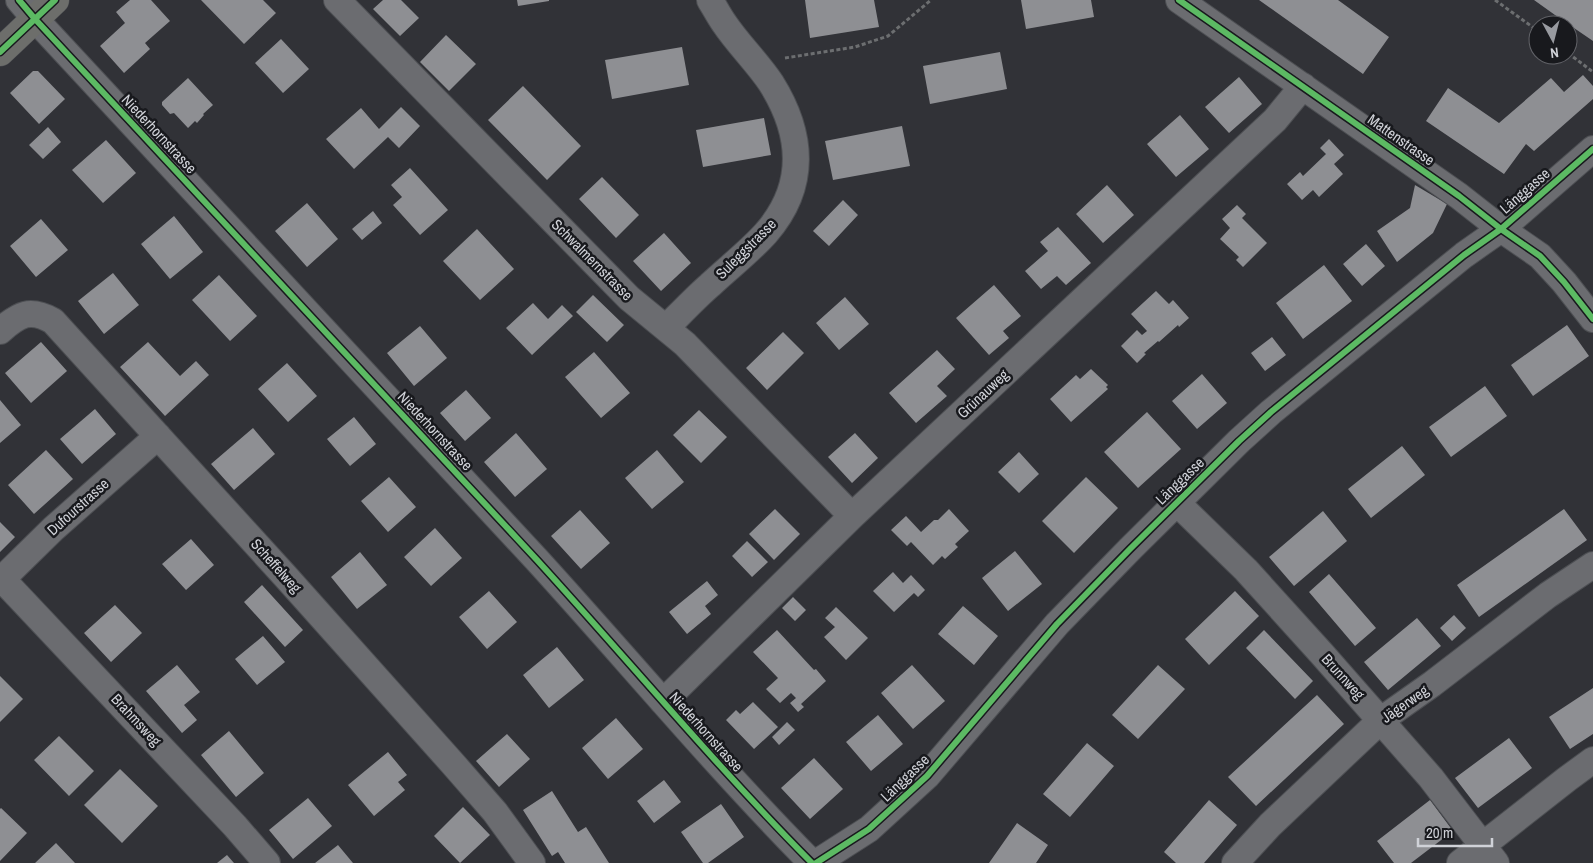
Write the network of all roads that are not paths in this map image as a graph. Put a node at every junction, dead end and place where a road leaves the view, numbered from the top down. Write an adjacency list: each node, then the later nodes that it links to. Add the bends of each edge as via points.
1 (55, 0): 5 (main road)
2 (337, 0): 11 (street, Schwalmernstrasse, via 629,298)
3 (710, 0): 11 (street, Suleggstrasse, via 723,23 770,82 787,112 795,142 797,172 790,193 766,234)
4 (1178, 0): 7 (street, Mattenstrasse)
5 (27, 10): 6 (main road); 18 (street, Niederhornstrasse, via 441,455)
6 (0, 52)
7 (1303, 86): 9 (street, Mattenstrasse); 15 (street, Grünauweg, via 1275,120)
8 (1593, 150): 9 (street, Länggasse)
9 (1501, 228): 10 (street, Mattenstrasse, via 1540,256); 14 (street, Länggasse, via 1271,412)
10 (1593, 319)
11 (666, 328): 15 (street, Schwalmernstrasse)
12 (0, 331): 13 (street, Scheffelweg, via 27,314 40,314 53,321)
13 (158, 436): 17 (street, Dufourstrasse); 23 (street, Scheffelweg, via 454,765 495,812)
14 (1176, 502): 19 (street, Brunnweg, via 1246,570); 25 (street, Länggasse, via 1057,624 927,776 869,829)
15 (852, 516): 18 (street, Grünauweg)
16 (1593, 565): 19 (street, Jägerweg)
17 (1, 580): 22 (street, Brahmsweg)
18 (663, 702): 24 (street, Niederhornstrasse)
19 (1381, 720): 21 (street, Brunnweg); 26 (street, Jägerweg)
20 (1593, 760): 21 (street, via 1567,779)
21 (1489, 854): 27 (street)
22 (267, 863)
23 (532, 863)
24 (812, 863)
25 (816, 863)
26 (1235, 863)
27 (1460, 863)

